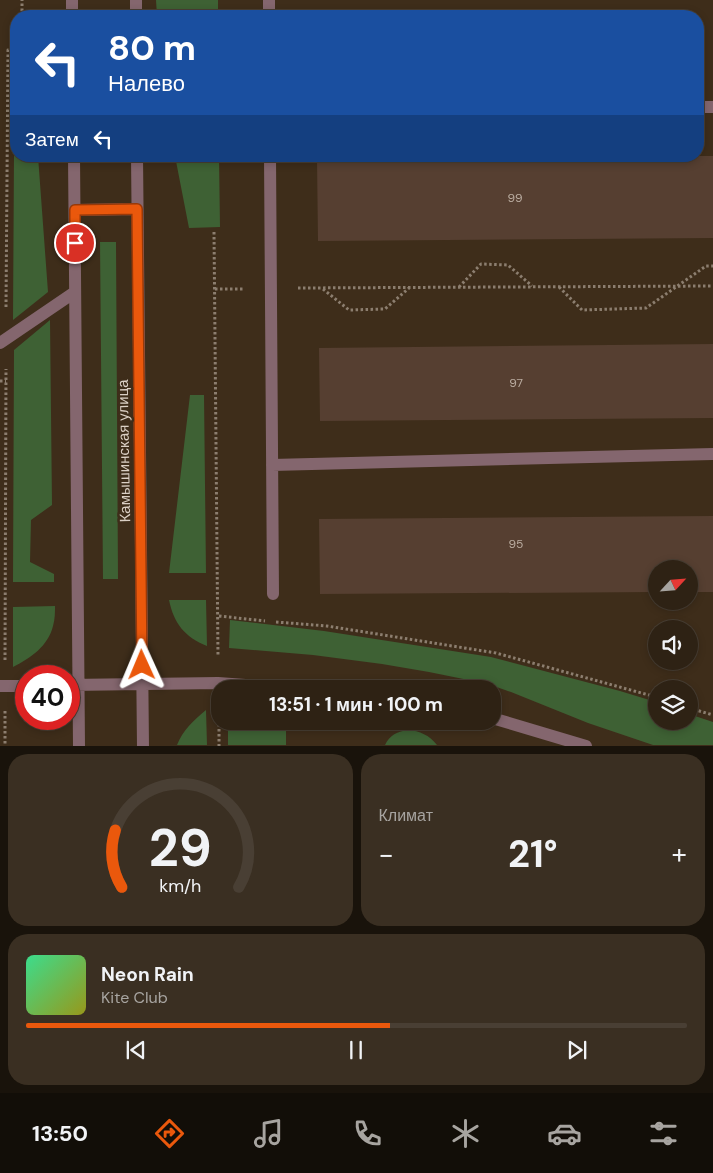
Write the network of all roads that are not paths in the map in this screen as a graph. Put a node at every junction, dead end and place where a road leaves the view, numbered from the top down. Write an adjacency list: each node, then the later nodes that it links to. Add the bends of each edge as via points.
1 (74, 162): 5 (street)
2 (137, 162): 4 (street, Камышинская улица)
3 (270, 162): 9 (street)
4 (137, 209): 5 (street); 13 (street, Камышинская улица)
5 (75, 210): 6 (street)
6 (75, 292): 7 (street); 11 (street)
7 (0, 344)
8 (713, 454): 9 (street)
9 (272, 465): 10 (street)
10 (274, 594)
11 (73, 665)
12 (211, 683): 13 (street)
13 (143, 684): 14 (street); 20 (street, Камышинская улица)
14 (80, 685)
15 (0, 686): 16 (street)
16 (15, 686)
17 (501, 721): 21 (street)
18 (77, 730): 19 (street)
19 (79, 746)
20 (144, 746)
21 (586, 746)

